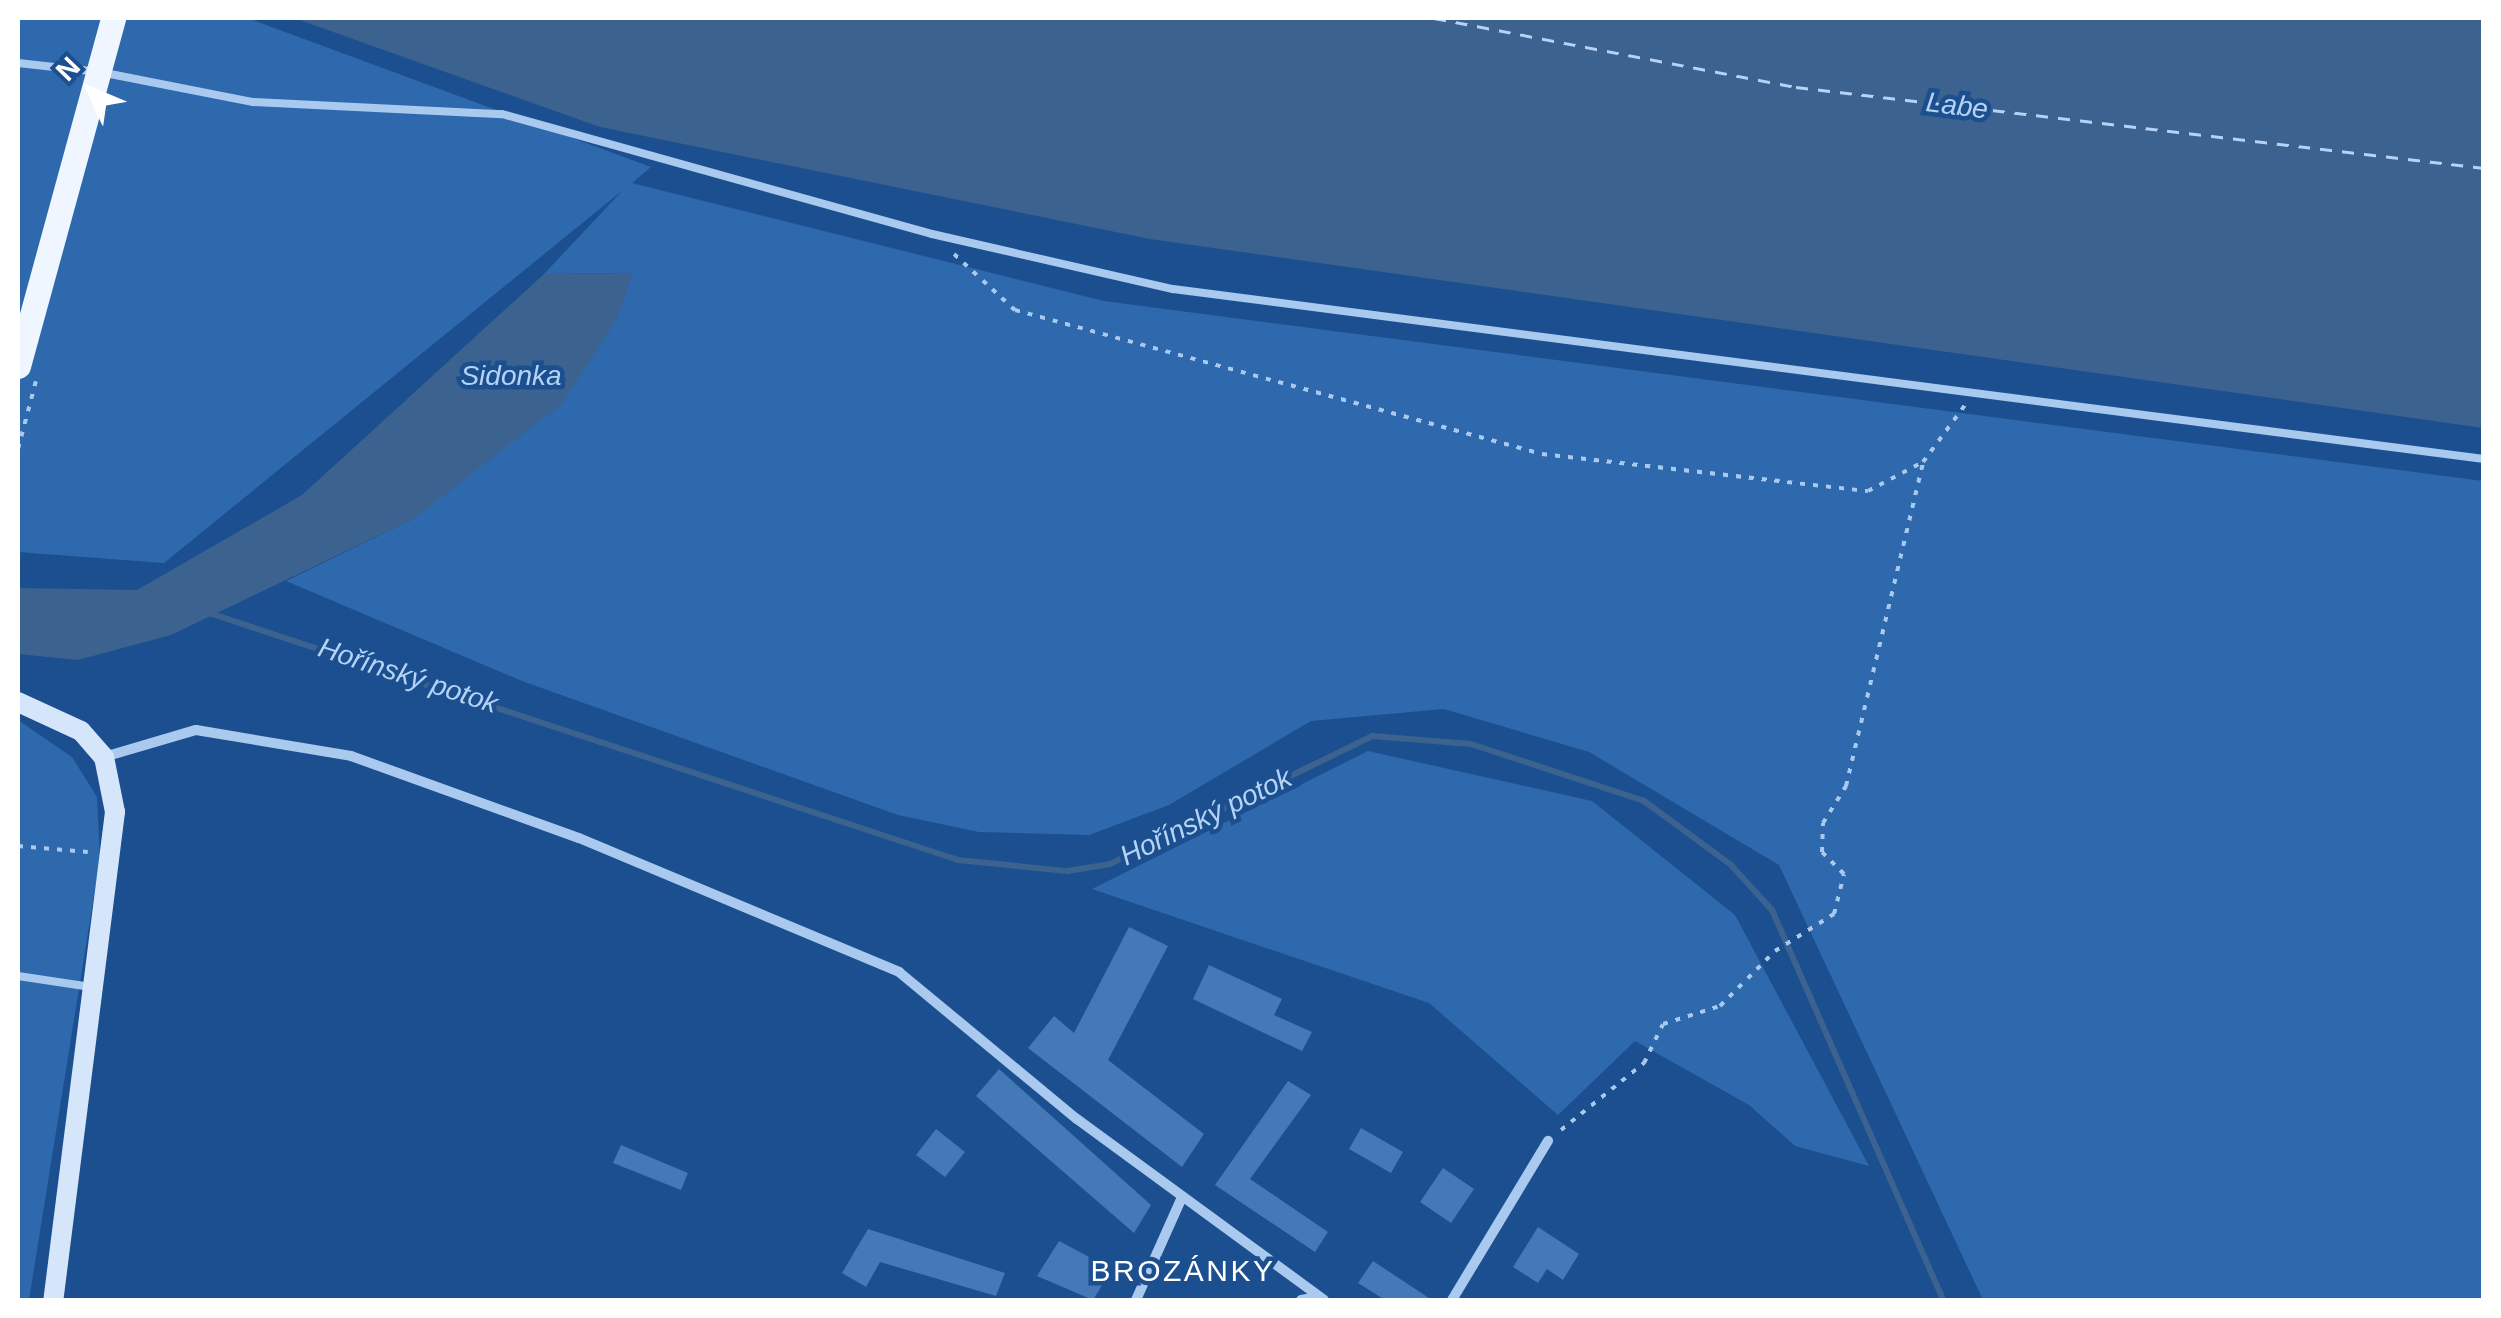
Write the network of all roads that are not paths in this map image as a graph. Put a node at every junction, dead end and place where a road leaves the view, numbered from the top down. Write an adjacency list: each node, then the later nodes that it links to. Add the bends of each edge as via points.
1 (114, 18): 3 (main road)
2 (18, 63): 4 (lane, via 253,102 502,114 932,234 1173,289)
3 (18, 366)
4 (2484, 459)
5 (18, 702): 6 (street, via 81,731)
6 (104, 758): 8 (street, via 112,854); 10 (street, via 196,730 351,756 578,838 900,972)
7 (18, 976): 8 (lane)
8 (95, 987): 12 (street)
9 (1548, 1141): 15 (street)
10 (1182, 1196): 11 (street); 13 (street)
11 (1321, 1299): 14 (street)
12 (53, 1300)
13 (1136, 1300)
14 (1302, 1300)
15 (1452, 1300)

